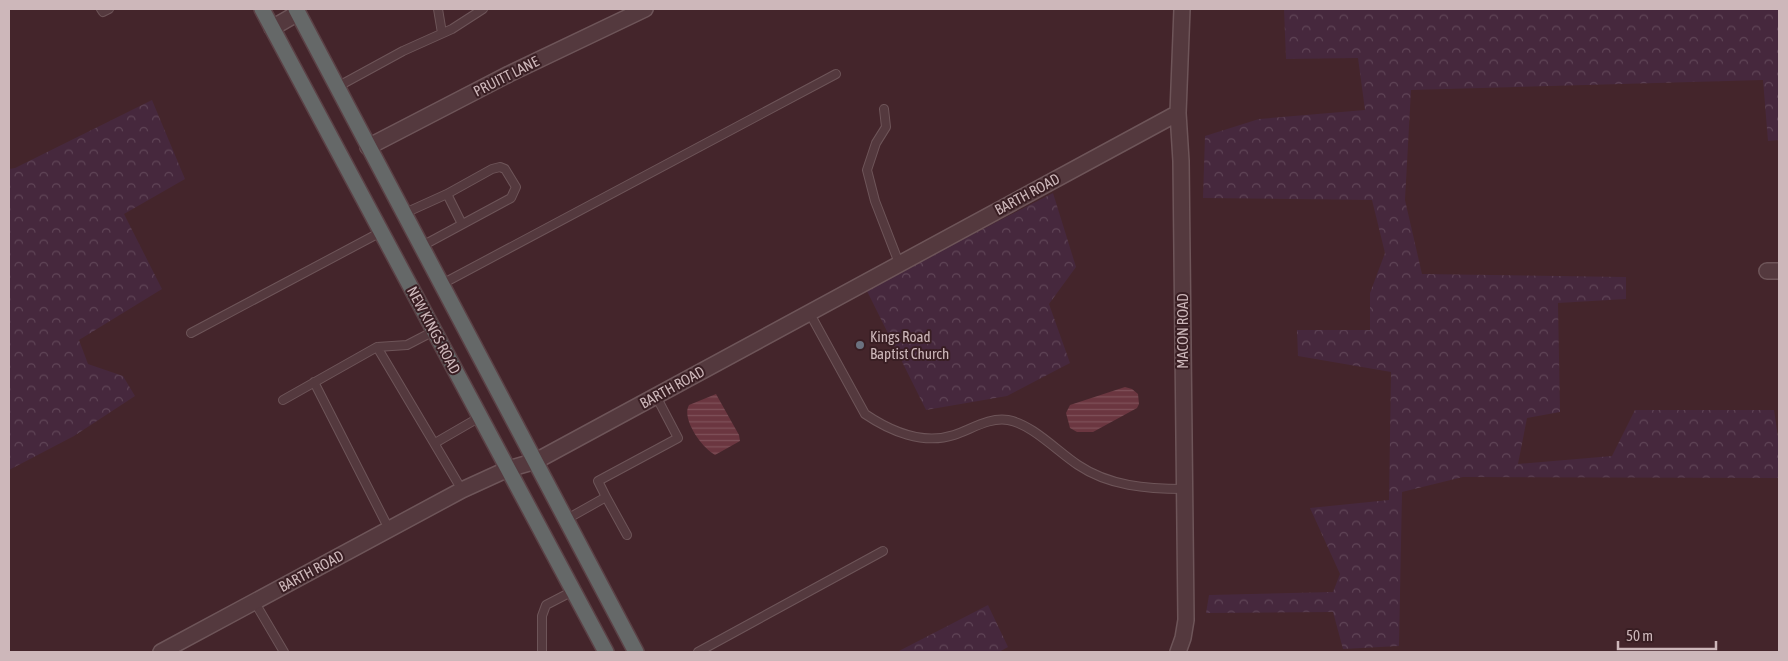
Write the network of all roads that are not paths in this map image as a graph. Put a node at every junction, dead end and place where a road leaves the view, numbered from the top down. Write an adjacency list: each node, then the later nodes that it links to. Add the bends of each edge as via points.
1 (101, 9): 2 (lane, via 103,12)
2 (109, 9)
3 (262, 9): 9 (highway, NEW KINGS ROAD)
4 (438, 9): 10 (lane)
5 (483, 9): 10 (lane)
6 (645, 9): 15 (street, PRUITT LANE, via 508,74)
7 (1182, 9): 14 (street, MACON ROAD)
8 (297, 11): 9 (street); 12 (highway, NEW KINGS ROAD)
9 (272, 28): 19 (highway, NEW KINGS ROAD)
10 (442, 33): 12 (lane)
11 (836, 74): 22 (lane)
12 (337, 87): 15 (highway, NEW KINGS ROAD)
13 (884, 109): 21 (lane, via 886,127 876,143 867,170 875,201)
14 (1178, 113): 21 (street, BARTH ROAD); 34 (street, MACON ROAD)
15 (368, 147): 17 (highway, NEW KINGS ROAD)
16 (447, 194): 17 (lane); 18 (lane); 18 (lane, via 500,167 505,169 516,187 511,198)
17 (405, 213): 20 (highway, NEW KINGS ROAD)
18 (462, 224): 20 (lane)
19 (382, 232): 24 (highway, NEW KINGS ROAD); 25 (lane)
20 (422, 246): 22 (highway, NEW KINGS ROAD)
21 (899, 263): 23 (street, BARTH ROAD)
22 (442, 284): 32 (highway, NEW KINGS ROAD)
23 (809, 312): 28 (street, BARTH ROAD); 34 (lane, via 865,414 902,433 936,438 994,420 1007,420 1020,423 1079,466 1100,476 1150,488)
24 (434, 331): 26 (lane, via 407,345); 30 (highway, NEW KINGS ROAD)
25 (191, 333)
26 (377, 347): 27 (lane); 31 (lane)
27 (314, 382): 29 (lane); 38 (lane)
28 (656, 396): 32 (street, BARTH ROAD); 36 (lane, via 678,438 598,481)
29 (283, 400)
30 (480, 417): 31 (lane); 33 (highway, NEW KINGS ROAD)
31 (434, 443): 35 (lane)
32 (536, 461): 33 (street, BARTH ROAD); 37 (highway, NEW KINGS ROAD)
33 (508, 469): 35 (street, BARTH ROAD); 41 (highway, NEW KINGS ROAD)
34 (1184, 489): 49 (street, MACON ROAD, via 1186,620)
35 (462, 490): 38 (street, BARTH ROAD)
36 (606, 497): 37 (lane); 39 (lane)
37 (567, 519): 47 (highway, NEW KINGS ROAD)
38 (389, 529): 42 (street, BARTH ROAD)
39 (627, 535)
40 (883, 551): 48 (lane)
41 (573, 591): 45 (lane, via 546,605 542,616); 46 (highway, NEW KINGS ROAD)
42 (254, 601): 43 (street, BARTH ROAD); 44 (lane)
43 (161, 652)
44 (284, 652)
45 (542, 652)
46 (606, 652)
47 (636, 652)
48 (698, 652)
49 (1178, 652)

